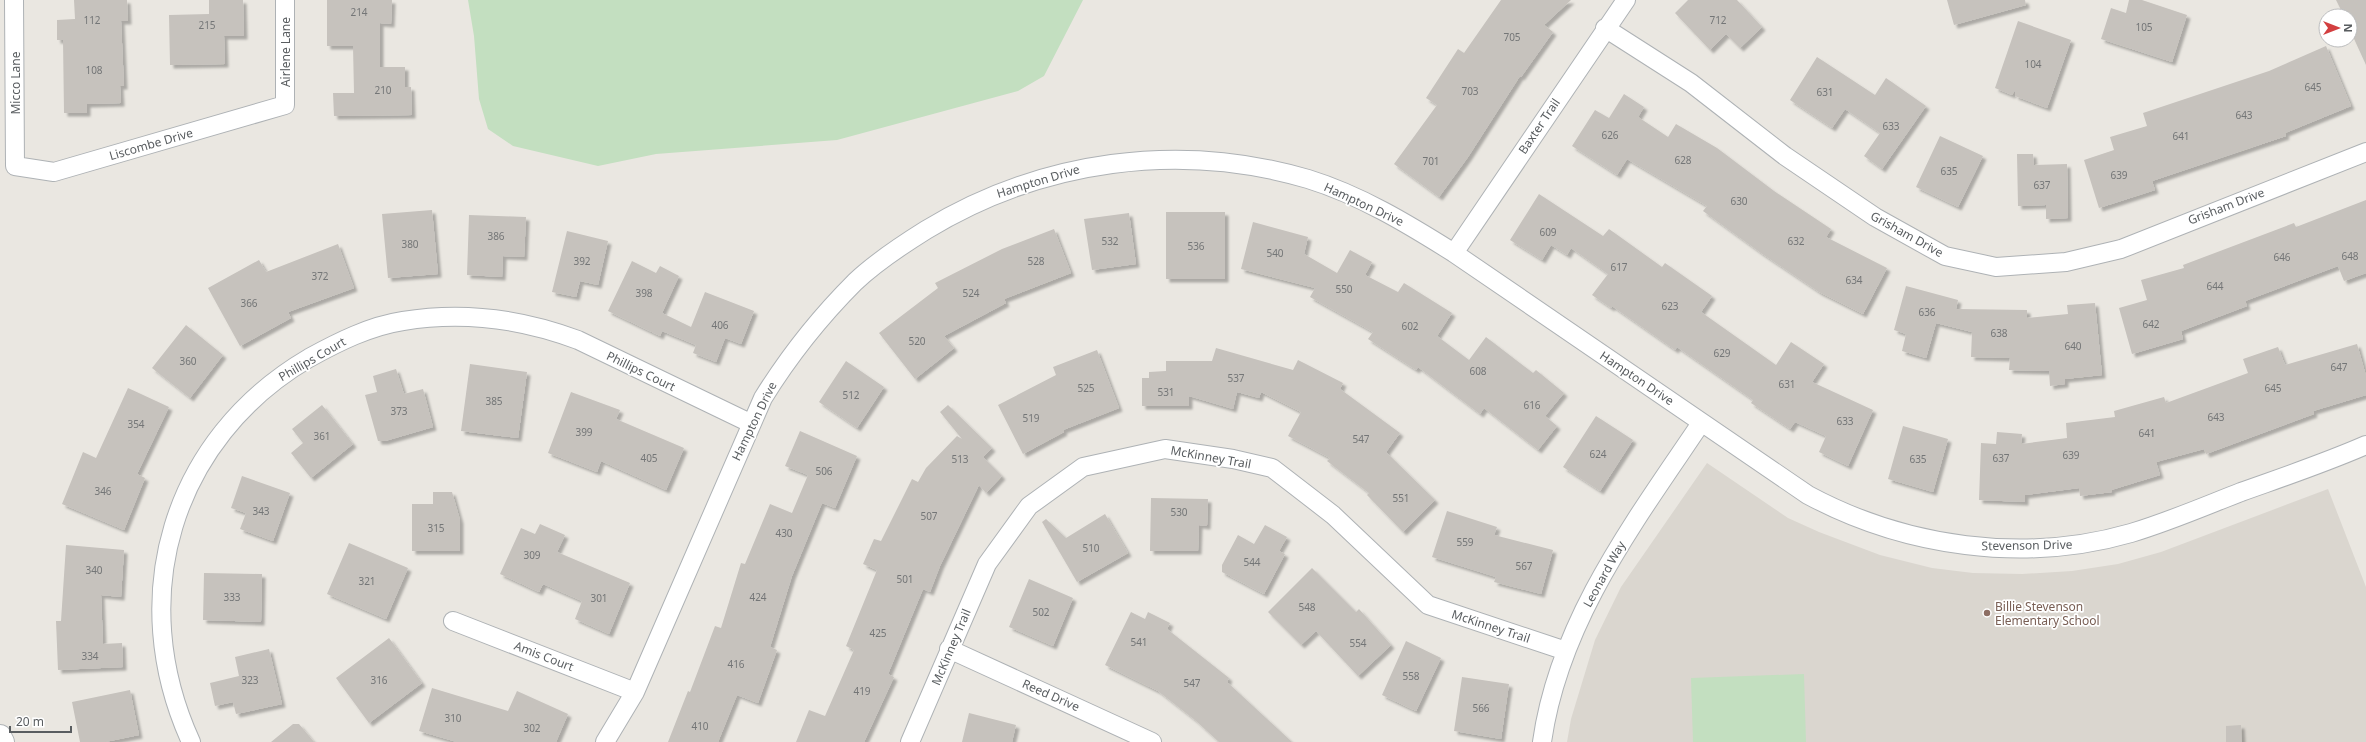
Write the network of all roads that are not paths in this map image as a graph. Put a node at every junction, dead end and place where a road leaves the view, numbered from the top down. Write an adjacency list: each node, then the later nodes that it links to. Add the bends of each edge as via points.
1 (14, 0): 7 (street, Micco Lane)
2 (285, 0): 5 (street, Airlene Lane)
3 (1626, 0): 4 (street, Baxter Trail)
4 (1606, 28): 6 (street, Grisham Drive, via 1691,83 1785,156 1875,217 1945,256 1996,267 2066,262 2121,249); 8 (street, Baxter Trail)
5 (285, 105): 7 (street, Liscombe Drive, via 54,172)
6 (2366, 152)
7 (15, 166)
8 (1454, 253): 9 (street, Hampton Drive, via 1401,220 1371,205 1309,179 1270,169 1236,163 1161,159 1092,166 1057,173 988,197 950,215 878,263 856,281 803,341 778,373); 10 (street, Hampton Drive)
9 (750, 423): 15 (street, Hampton Drive); 18 (street, Phillips Court, via 578,340 512,321 433,317 402,321 350,337 321,351 272,384 234,419 203,460 187,488 177,516 168,546 163,578 162,640 172,694)
10 (1702, 423): 11 (street, Stevenson Drive, via 1781,478 1834,509 1926,539 1984,547 2038,548 2074,545 2131,533); 14 (street, Leonard Way, via 1616,551)
11 (2366, 445)
12 (453, 621): 15 (street, Amis Court)
13 (949, 649): 14 (street, McKinney Trail, via 987,564 1029,506 1083,467 1165,449 1233,459 1272,468 1333,515 1428,605); 20 (street, McKinney Trail); 21 (street, Reed Drive)
14 (1566, 651): 22 (street, Leonard Way, via 1554,687)
15 (635, 692): 19 (street, Hampton Drive)
16 (0, 736): 17 (street)
17 (2, 742)
18 (191, 742)
19 (605, 742)
20 (910, 742)
21 (1152, 742)
22 (1542, 742)

